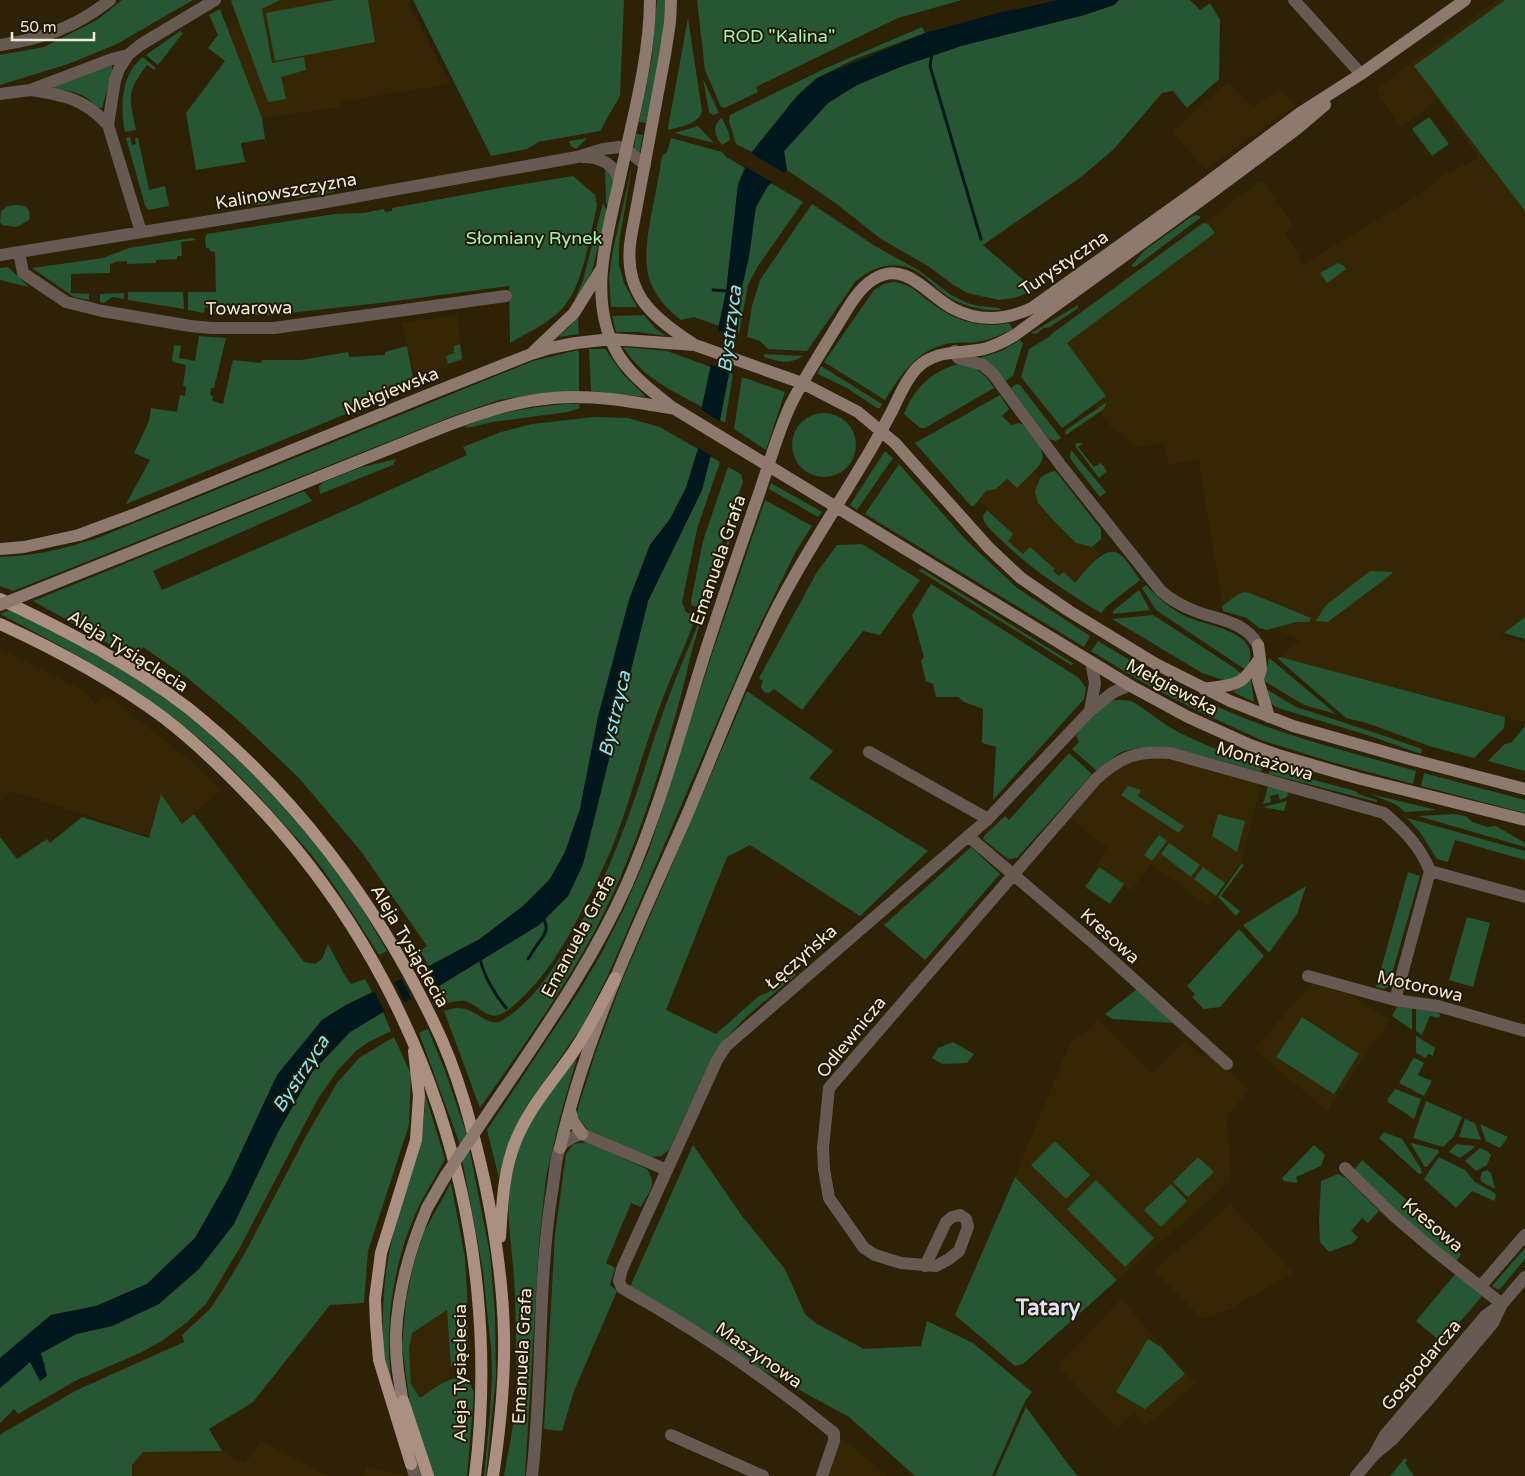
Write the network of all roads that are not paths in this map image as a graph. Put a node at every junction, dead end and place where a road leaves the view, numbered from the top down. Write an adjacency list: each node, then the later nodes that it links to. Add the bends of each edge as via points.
1 (110, 0): 7 (street, via 81,21 64,28)
2 (215, 0): 8 (street)
3 (650, 0): 13 (main road, via 646,46)
4 (671, 0): 15 (main road, via 668,42)
5 (1294, 0): 9 (street)
6 (1465, 0): 9 (main road, Turystyczna)
7 (0, 45)
8 (128, 55): 10 (street); 12 (street, via 114,80)
9 (1361, 74): 24 (main road, Turystyczna, via 1298,128 1015,335 989,348); 26 (main road, Turystyczna, via 1300,113 1052,295 1023,312 995,318 975,316 947,305 917,281 902,274 887,274 873,279 856,297)
10 (30, 90): 11 (street); 12 (street, via 88,106)
11 (0, 94)
12 (108, 125): 17 (street)
13 (626, 149): 14 (street, Kalinowszczyzna, via 613,147); 15 (street); 16 (main road)
14 (576, 157): 16 (street, Kalinowszczyzna, via 592,157 610,164); 17 (street, Kalinowszczyzna)
15 (644, 165): 23 (main road, via 630,243 633,279 643,301 659,320)
16 (619, 180): 20 (main road)
17 (141, 232): 18 (street, Kalinowszczyzna)
18 (19, 252): 19 (street, Kalinowszczyzna); 21 (street, Towarowa, via 23,273 66,302 102,311 212,328 274,328)
19 (0, 254)
20 (602, 268): 22 (main road, via 604,312); 25 (main road, via 574,313)
21 (506, 296)
22 (611, 339): 23 (main road, Mełgiewska); 25 (main road, Mełgiewska); 27 (main road, via 626,364)
23 (695, 345): 26 (main road, Mełgiewska)
24 (954, 351): 28 (main road, Turystyczna, via 918,366 899,394); 35 (street, via 958,358 983,365 993,374 1161,591 1184,606 1243,628 1253,636)
25 (530, 354): 31 (main road, Mełgiewska, via 104,526 43,544)
26 (802, 383): 28 (main road, Mełgiewska, via 858,412); 29 (main road, Turystyczna, via 784,421)
27 (675, 409): 29 (main road); 33 (main road, bridge, via 585,397 509,405 463,420)
28 (881, 431): 30 (main road, Turystyczna); 38 (main road, Mełgiewska, via 1020,578 1156,664)
29 (769, 467): 30 (main road, Mełgiewska); 67 (main road, Emanuela Grafa, bridge, via 628,883 589,961 446,1175 427,1208 411,1248 403,1275 396,1334)
30 (837, 506): 36 (main road, Mełgiewska); 50 (main road, via 801,563 767,628)
31 (0, 549)
32 (0, 599): 61 (main road, Aleja Tysiąclecia, via 134,671 186,707 265,778 311,829 350,880 396,953 435,1024 467,1112)
33 (0, 605)
34 (0, 624): 53 (main road, Aleja Tysiąclecia, via 47,647 164,718 254,801 296,848 339,905)
35 (1259, 651): 38 (main road, via 1244,680); 40 (main road, via 1261,669 1258,680)
36 (1091, 662): 37 (main road, Mełgiewska); 39 (street, via 1095,683)
37 (1129, 685): 39 (street, Łęczyńska); 44 (main road, Mełgiewska, via 1188,717 1278,755)
38 (1203, 689): 40 (main road, Mełgiewska)
39 (1090, 710): 43 (street, Łęczyńska)
40 (1269, 717): 42 (main road, Mełgiewska, via 1328,737)
41 (869, 752): 43 (street)
42 (1525, 789)
43 (988, 819): 45 (street, Łęczyńska)
44 (1525, 820)
45 (968, 836): 47 (street, Kresowa); 59 (street, Łęczyńska, via 726,1046)
46 (1430, 871): 47 (street, Montażowa, via 1411,837 1384,813 1198,760 1152,751 1132,755 1099,776); 48 (street); 51 (street)
47 (1014, 874): 54 (street, Kresowa); 62 (street, Odlewnicza, via 828,1088 823,1148 829,1198 864,1248 902,1264)
48 (1525, 897)
49 (1308, 976): 51 (street, Motorowa)
50 (615, 978): 55 (main road); 61 (main road, via 591,1026 534,1106 519,1133 507,1171)
51 (1395, 1000): 52 (street, Motorowa, via 1438,1006)
52 (1525, 1031)
53 (412, 1036): 69 (main road, via 419,1096 416,1140 381,1253 375,1299 379,1360); 71 (main road, Aleja Tysiąclecia, via 452,1150 475,1267 482,1342)
54 (1227, 1064)
55 (570, 1110): 56 (main road); 57 (main road)
56 (582, 1134): 57 (street, via 572,1137); 59 (street)
57 (560, 1148): 73 (street, Emanuela Grafa, via 546,1242)
58 (1345, 1168): 64 (street, Kresowa, via 1394,1216)
59 (667, 1170): 65 (street, Łęczyńska, via 622,1269 619,1281)
60 (1525, 1235): 64 (street)
61 (498, 1255): 72 (main road, Aleja Tysiąclecia, via 504,1357)
62 (925, 1266)
63 (1525, 1277): 66 (street, Gospodarcza)
64 (1480, 1287): 66 (street, Kresowa)
65 (622, 1288): 75 (street, Maszynowa, via 664,1311 834,1432)
66 (1502, 1304): 76 (street, Gospodarcza, via 1493,1323 1392,1440)
67 (403, 1401): 69 (main road, Emanuela Grafa); 70 (main road)
68 (671, 1435): 74 (street)
69 (413, 1470)
70 (428, 1476)
71 (475, 1476)
72 (493, 1476)
73 (532, 1476)
74 (763, 1476)
75 (822, 1476)
76 (1356, 1476)

